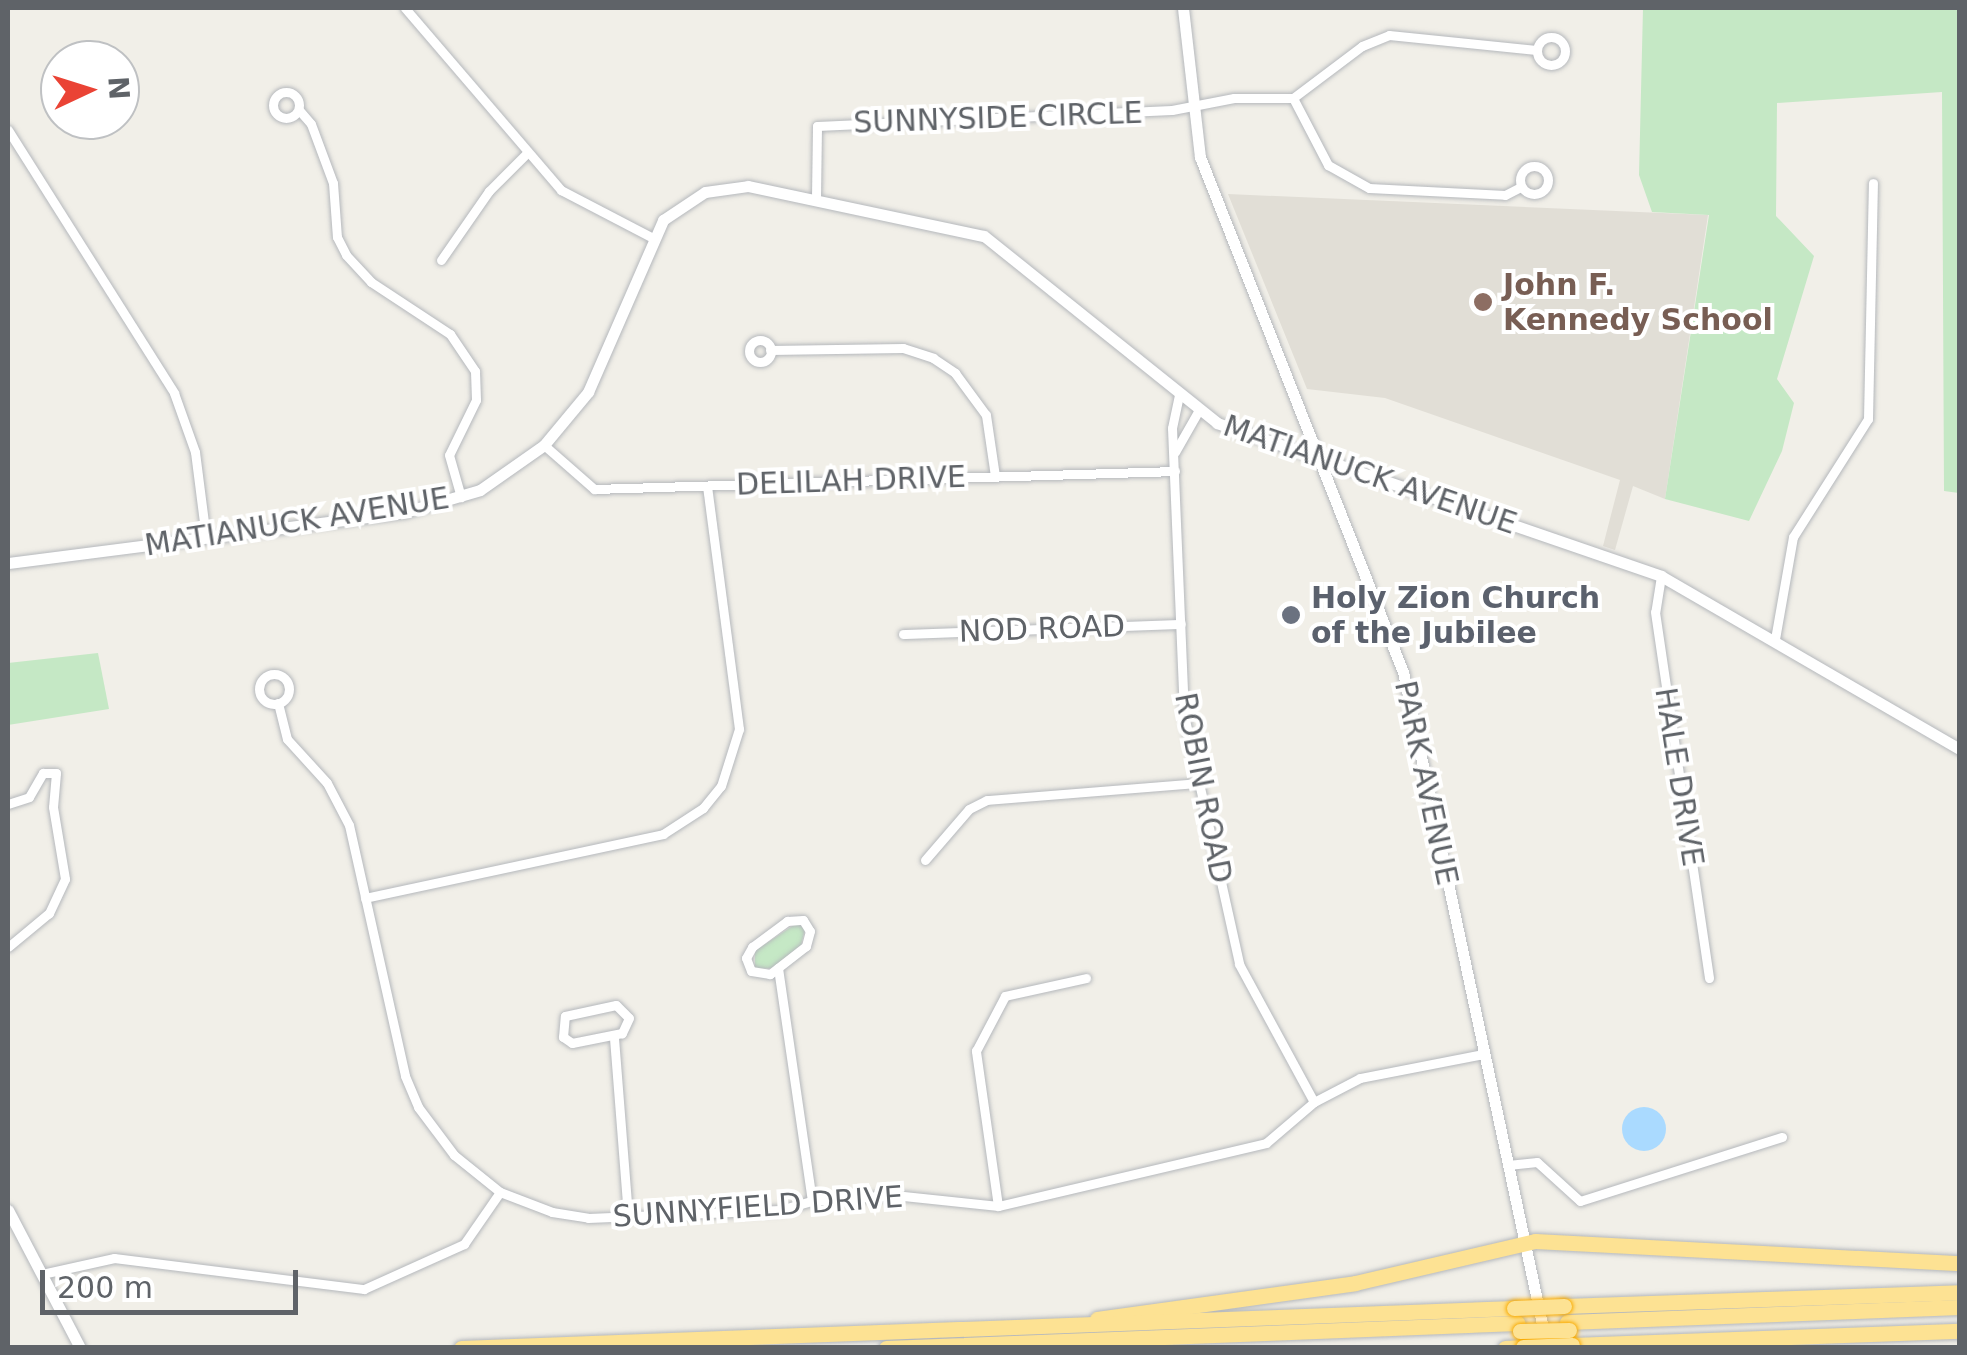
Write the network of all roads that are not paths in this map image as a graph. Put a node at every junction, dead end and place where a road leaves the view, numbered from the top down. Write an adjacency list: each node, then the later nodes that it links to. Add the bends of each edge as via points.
1 (405, 8): 8 (street)
2 (1183, 8): 5 (street, PARK AVENUE)
3 (1536, 50): 4 (street, via 1389,36 1362,46)
4 (1293, 98): 5 (street); 10 (street, via 1328,165 1369,188 1504,195)
5 (1189, 104): 11 (street, SUNNYSIDE CIRCLE, via 818,126); 19 (street, PARK AVENUE, via 1221,220)
6 (299, 110): 23 (street, via 312,124 333,183 337,237 346,255 378,288 450,334 475,371 476,400 449,455)
7 (8, 130): 24 (street, via 174,393 194,452)
8 (526, 154): 12 (street, via 570,198); 13 (street, via 494,184)
9 (1872, 184): 29 (street, via 1868,419 1793,537)
10 (1521, 187)
11 (816, 198): 12 (street, MATIANUCK AVENUE, via 748,186 716,188 678,207); 15 (street, MATIANUCK AVENUE, via 984,236)
12 (651, 237): 17 (street, MATIANUCK AVENUE, via 600,370)
13 (441, 260)
14 (770, 350): 21 (street, via 904,348 933,358 955,372 986,414)
15 (1179, 395): 16 (street, MATIANUCK AVENUE); 18 (street, ROBIN ROAD)
16 (1199, 410): 18 (street, ROBIN ROAD); 19 (street, MATIANUCK AVENUE, via 1217,424)
17 (544, 445): 22 (street, DELILAH DRIVE, via 594,488); 23 (street, MATIANUCK AVENUE)
18 (1175, 452): 20 (street, ROBIN ROAD)
19 (1319, 459): 26 (street, MATIANUCK AVENUE); 43 (street, PARK AVENUE, via 1404,672)
20 (1175, 471): 21 (street, DELILAH DRIVE); 27 (street, ROBIN ROAD)
21 (994, 476): 22 (street, DELILAH DRIVE)
22 (707, 486): 37 (street, via 740,729 734,760 712,797 663,834)
23 (462, 497): 24 (street, MATIANUCK AVENUE, via 405,512)
24 (206, 538): 25 (street, MATIANUCK AVENUE)
25 (8, 563)
26 (1661, 576): 29 (street, MATIANUCK AVENUE); 41 (street, HALE DRIVE, via 1654,612)
27 (1181, 624): 28 (street, NOD ROAD); 32 (street, ROBIN ROAD, via 1184,715)
28 (903, 634)
29 (1775, 638): 31 (street, MATIANUCK AVENUE)
30 (278, 703): 37 (street, SUNNYFIELD DRIVE, via 287,740 341,803)
31 (1960, 748)
32 (1198, 783): 36 (street, via 987,800 968,809); 44 (street, ROBIN ROAD, via 1239,964)
33 (29, 797): 34 (street); 35 (street); 35 (street, via 42,774 54,772)
34 (8, 804)
35 (54, 807): 38 (street, via 62,893 46,917)
36 (926, 860)
37 (365, 898): 47 (street, SUNNYFIELD DRIVE, via 418,1107 454,1155)
38 (8, 947)
39 (778, 968): 39 (street, via 810,940 803,920 787,921 748,952 757,975); 48 (street)
40 (1086, 978): 49 (street, via 1005,996 976,1051)
41 (1710, 978)
42 (614, 1038): 42 (street, via 628,1023 616,1005 561,1021 572,1043); 51 (street)
43 (1483, 1054): 44 (street, SUNNYFIELD DRIVE, via 1360,1078); 46 (street, PARK AVENUE)
44 (1314, 1102): 49 (street, SUNNYFIELD DRIVE, via 1266,1143)
45 (1782, 1137): 46 (street, via 1580,1201 1537,1162)
46 (1508, 1165): 52 (street, PARK AVENUE)
47 (500, 1192): 51 (street, SUNNYFIELD DRIVE, via 552,1212); 54 (street, via 464,1244 364,1290 114,1258)
48 (812, 1200): 49 (street, SUNNYFIELD DRIVE, via 894,1195); 51 (street, SUNNYFIELD DRIVE, via 780,1210)
49 (998, 1206)
50 (8, 1210): 54 (street)
51 (628, 1217)
52 (1524, 1242): 53 (highway); 58 (highway, via 1355,1283 1118,1312); 67 (street, PARK AVENUE)
53 (1960, 1264)
54 (42, 1274): 62 (street)
55 (1960, 1292): 59 (highway)
56 (1960, 1307): 59 (highway)
57 (1960, 1315): 59 (highway)
58 (1088, 1325): 60 (highway); 63 (highway)
59 (1568, 1326): 60 (highway, bridge); 60 (highway, bridge); 61 (highway)
60 (1519, 1327): 64 (highway); 65 (highway); 66 (highway)
61 (1960, 1331)
62 (80, 1348)
63 (461, 1348)
64 (886, 1348)
65 (1112, 1348)
66 (1504, 1348)
67 (1547, 1348)

